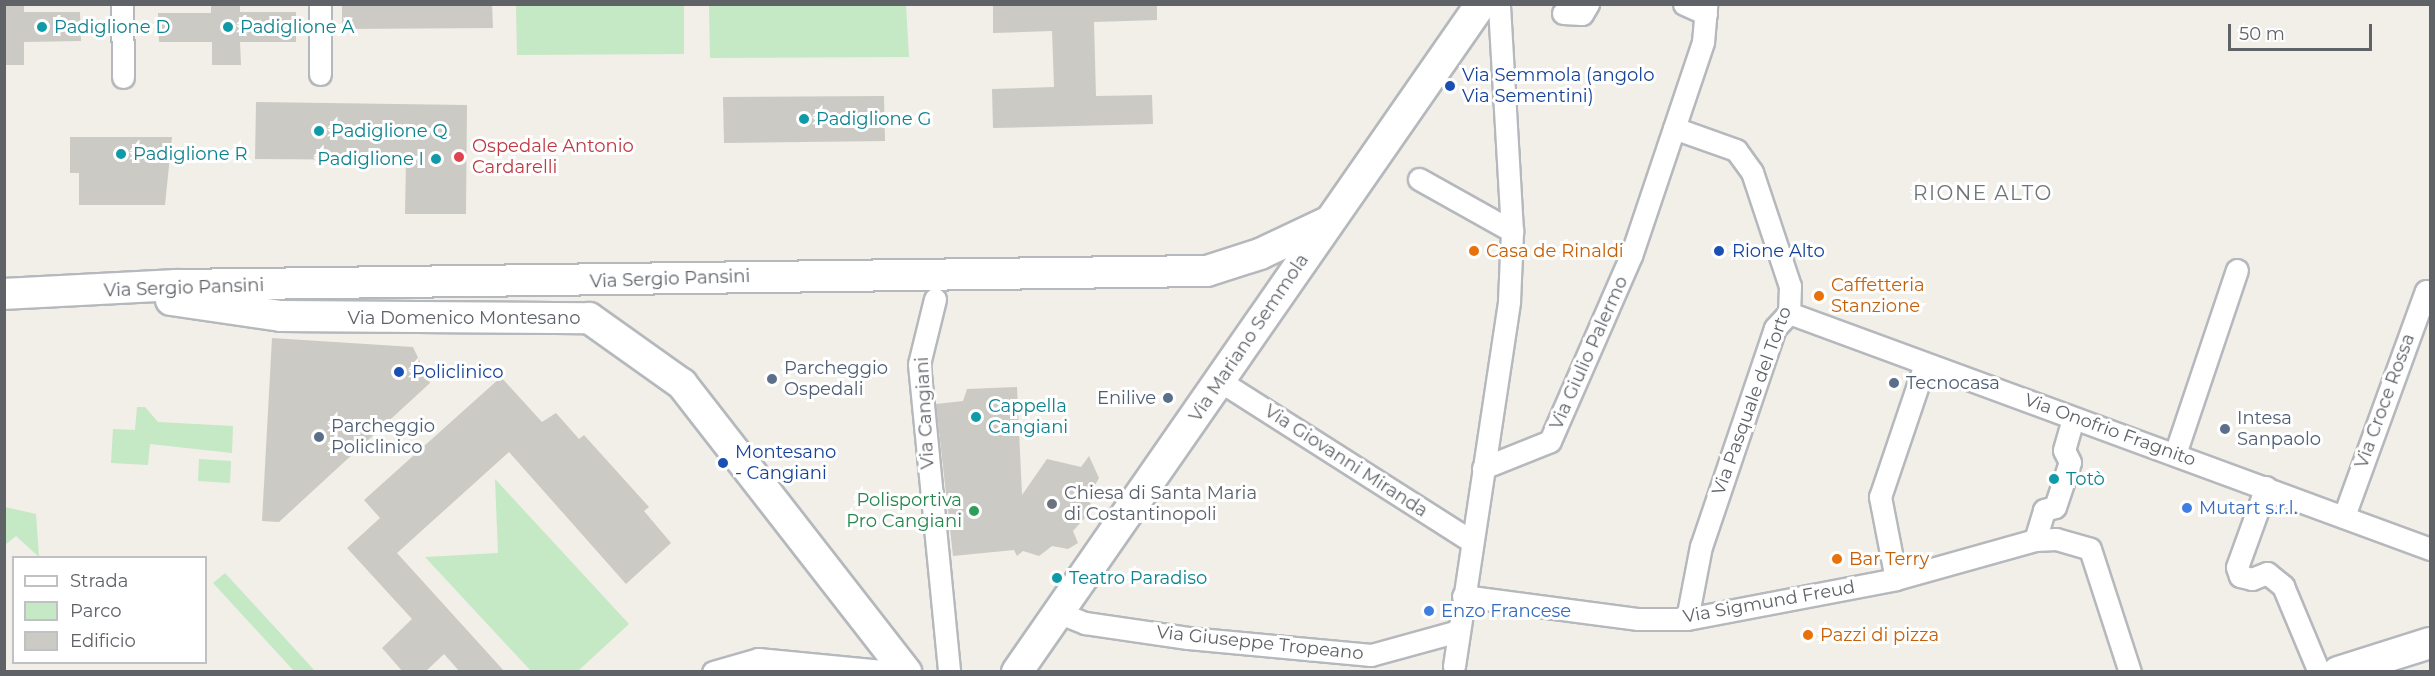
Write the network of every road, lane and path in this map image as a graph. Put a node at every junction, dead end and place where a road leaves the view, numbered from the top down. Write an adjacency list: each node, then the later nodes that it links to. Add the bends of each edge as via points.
1 (122, 4): 10 (street)
2 (320, 4): 9 (street)
3 (1481, 4): 13 (main road, Via Mariano Semmola)
4 (1499, 4): 14 (street)
5 (1588, 4): 8 (street, via 1582,14)
6 (1684, 4): 7 (street)
7 (1706, 9): 11 (street, Via Giulio Palermo, via 1703,42)
8 (1563, 13)
9 (320, 74)
10 (123, 77)
11 (1674, 128): 20 (street, Via Pasquale del Torto, via 1728,143 1752,172 1790,286); 25 (street, Via Giulio Palermo, via 1631,256 1550,441)
12 (1419, 179): 14 (street)
13 (1326, 223): 17 (main road, Via Sergio Pansini, via 1260,254 1207,271 176,285); 22 (main road, Via Mariano Semmola)
14 (1512, 231): 25 (street, via 1509,301)
15 (2238, 270): 24 (street)
16 (2429, 286): 27 (street, Via Croce Rossa)
17 (114, 291): 18 (main road, Via Sergio Pansini); 40 (main road, Via Domenico Montesano, via 281,316 589,318 682,384)
18 (4, 294)
19 (935, 300): 41 (street, Via Cangiani, via 920,364)
20 (1789, 313): 21 (street, Via Onofrio Fragnito); 34 (street, Via Pasquale del Torto, via 1775,328 1719,491)
21 (1925, 364): 23 (street, Via Onofrio Fragnito); 31 (street, via 1880,497)
22 (1221, 381): 29 (street, Via Giovanni Miranda); 33 (main road, Via Mariano Semmola)
23 (2073, 418): 24 (street, Via Onofrio Fragnito); 28 (street, via 2064,450 2070,462 2055,507 2044,510)
24 (2175, 453): 26 (street, Via Onofrio Fragnito)
25 (1483, 468): 29 (street)
26 (2266, 487): 27 (street, Via Onofrio Fragnito); 44 (street, via 2237,567 2240,576 2252,579 2266,573 2283,586)
27 (2344, 516): 30 (street, Via Onofrio Fragnito)
28 (2035, 540): 31 (street, Via Sigmund Freud); 43 (street, via 2090,549)
29 (1471, 541): 32 (street)
30 (2430, 549)
31 (1896, 579): 34 (street, Via Sigmund Freud)
32 (1463, 596): 34 (street, Via Sigmund Freud, via 1638,619); 35 (street)
33 (1060, 613): 35 (street, Via Giuseppe Tropeano, via 1084,623 1188,638 1371,655); 42 (main road, Via Mariano Semmola)
34 (1686, 619)
35 (1458, 631): 37 (street)
36 (2430, 643): 45 (main road)
37 (1454, 666)
38 (713, 672): 39 (street, via 758,659)
39 (891, 672)
40 (906, 672)
41 (949, 672)
42 (1017, 672)
43 (2130, 672)
44 (2319, 672)
45 (2338, 672)

